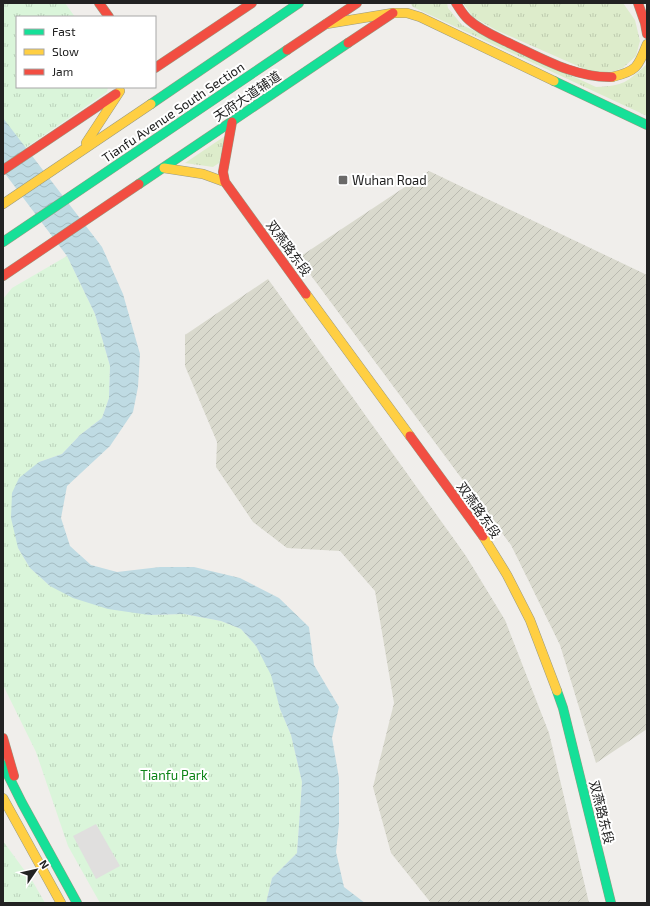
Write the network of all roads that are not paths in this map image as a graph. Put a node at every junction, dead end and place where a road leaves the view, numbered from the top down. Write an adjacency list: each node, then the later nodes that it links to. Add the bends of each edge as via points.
1 (99, 3): 8 (main road)
2 (252, 3): 12 (main road)
3 (299, 3): 16 (main road, Tianfu Avenue South Section)
4 (357, 3): 9 (main road, Tianfu Avenue South Section)
5 (456, 3): 11 (main road, via 467,19 480,28 549,62 584,75 602,77 629,72 638,65)
6 (638, 3): 10 (main road)
7 (394, 13): 9 (main road); 14 (main road, 天府大道辅道); 15 (main road, via 420,17)
8 (108, 16)
9 (326, 24): 21 (main road, Tianfu Avenue South Section)
10 (647, 34)
11 (647, 44)
12 (156, 67)
13 (123, 89): 16 (main road); 18 (main road)
14 (232, 122): 17 (main road, 天府大道辅道); 19 (main road, via 223,172)
15 (647, 125)
16 (82, 150): 20 (main road, Tianfu Avenue South Section)
17 (164, 168): 19 (main road, via 215,177); 22 (main road, 天府大道辅道)
18 (3, 170)
19 (225, 182): 29 (main road, 双燕路东段, via 477,528 507,575 533,627 563,708)
20 (3, 204)
21 (3, 242)
22 (3, 276)
23 (3, 738): 26 (main road)
24 (3, 765): 26 (main road)
25 (3, 798): 27 (main road)
26 (22, 803): 28 (main road)
27 (61, 903)
28 (78, 903)
29 (611, 903)

